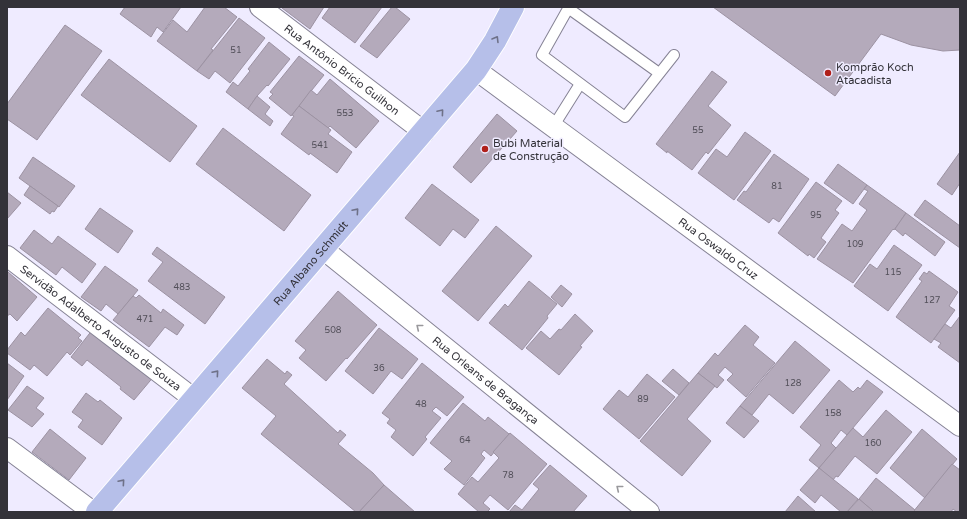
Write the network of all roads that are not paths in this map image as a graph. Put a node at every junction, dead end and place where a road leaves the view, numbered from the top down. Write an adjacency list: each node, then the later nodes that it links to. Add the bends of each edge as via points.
1 (260, 7): 9 (street, Rua Antônio Brício Guilhon)
2 (513, 7): 5 (main road, Rua Albano Schmidt, one-way to 2)
3 (568, 8): 6 (lane); 7 (lane, via 542,55)
4 (674, 55): 6 (lane)
5 (476, 70): 8 (street, Rua Oswaldo Cruz); 9 (main road, Rua Albano Schmidt, one-way to 5)
6 (659, 73): 7 (lane, via 625,117)
7 (580, 84): 8 (lane)
8 (553, 127): 13 (street, Rua Oswaldo Cruz)
9 (424, 132): 10 (main road, Rua Albano Schmidt, one-way to 9)
10 (323, 249): 12 (main road, Rua Albano Schmidt, one-way to 10); 17 (street, Rua Orleans de Bragança, one-way to 10)
11 (7, 256): 12 (street, Servidão Adalberto Augusto de Souza)
12 (194, 399): 16 (main road, Rua Albano Schmidt, one-way to 12)
13 (960, 426)
14 (7, 448): 15 (street)
15 (93, 512)
16 (97, 512)
17 (649, 512)

